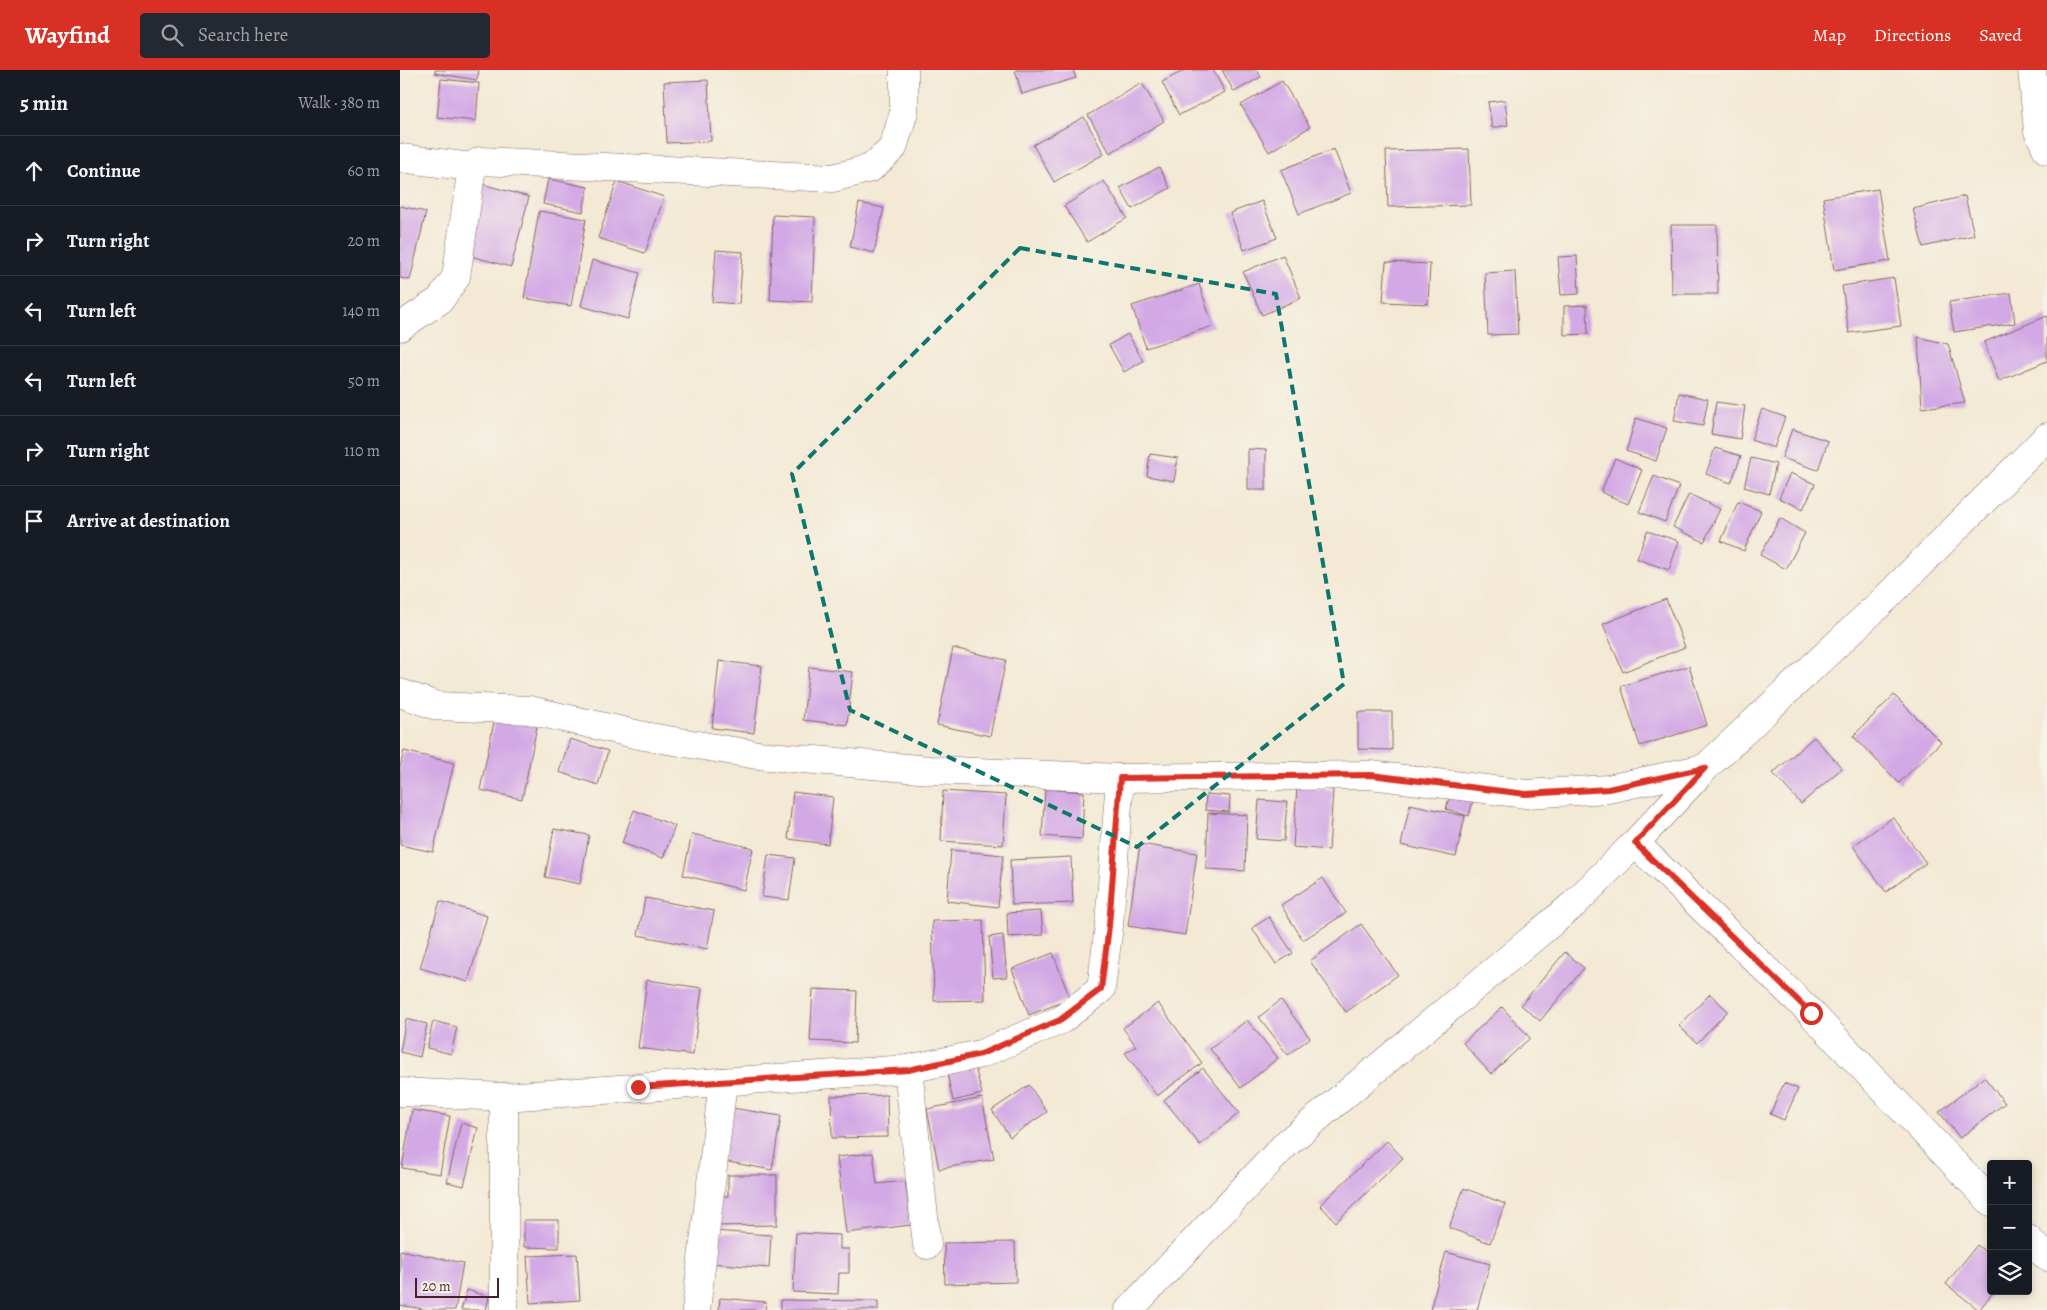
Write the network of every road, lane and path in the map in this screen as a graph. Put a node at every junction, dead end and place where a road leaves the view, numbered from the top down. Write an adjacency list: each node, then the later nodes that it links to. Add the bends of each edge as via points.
1 (904, 70): 5 (street, via 904,112 893,148 871,168 833,178 480,161)
2 (2032, 70): 3 (street, via 2038,131)
3 (2047, 150)
4 (400, 158): 5 (street)
5 (472, 167): 6 (street, via 456,277 440,300)
6 (400, 327)
7 (2047, 437): 9 (street, via 1884,600)
8 (400, 693): 10 (street, via 437,706 529,710 644,736 757,755 930,770)
9 (1705, 768): 10 (street, via 1608,789 1526,794 1371,775); 11 (street)
10 (1120, 778): 12 (street, via 1101,989 1060,1020 981,1054)
11 (1635, 843): 16 (street, via 1811,1013); 22 (street, via 1574,904 1286,1144)
12 (908, 1070): 13 (street); 18 (street)
13 (723, 1082): 15 (street); 21 (street)
14 (400, 1092): 15 (street)
15 (504, 1097): 20 (street)
16 (1987, 1198)
17 (2032, 1243): 19 (street)
18 (927, 1245)
19 (2047, 1257)
20 (504, 1310)
21 (696, 1310)
22 (1130, 1310)

